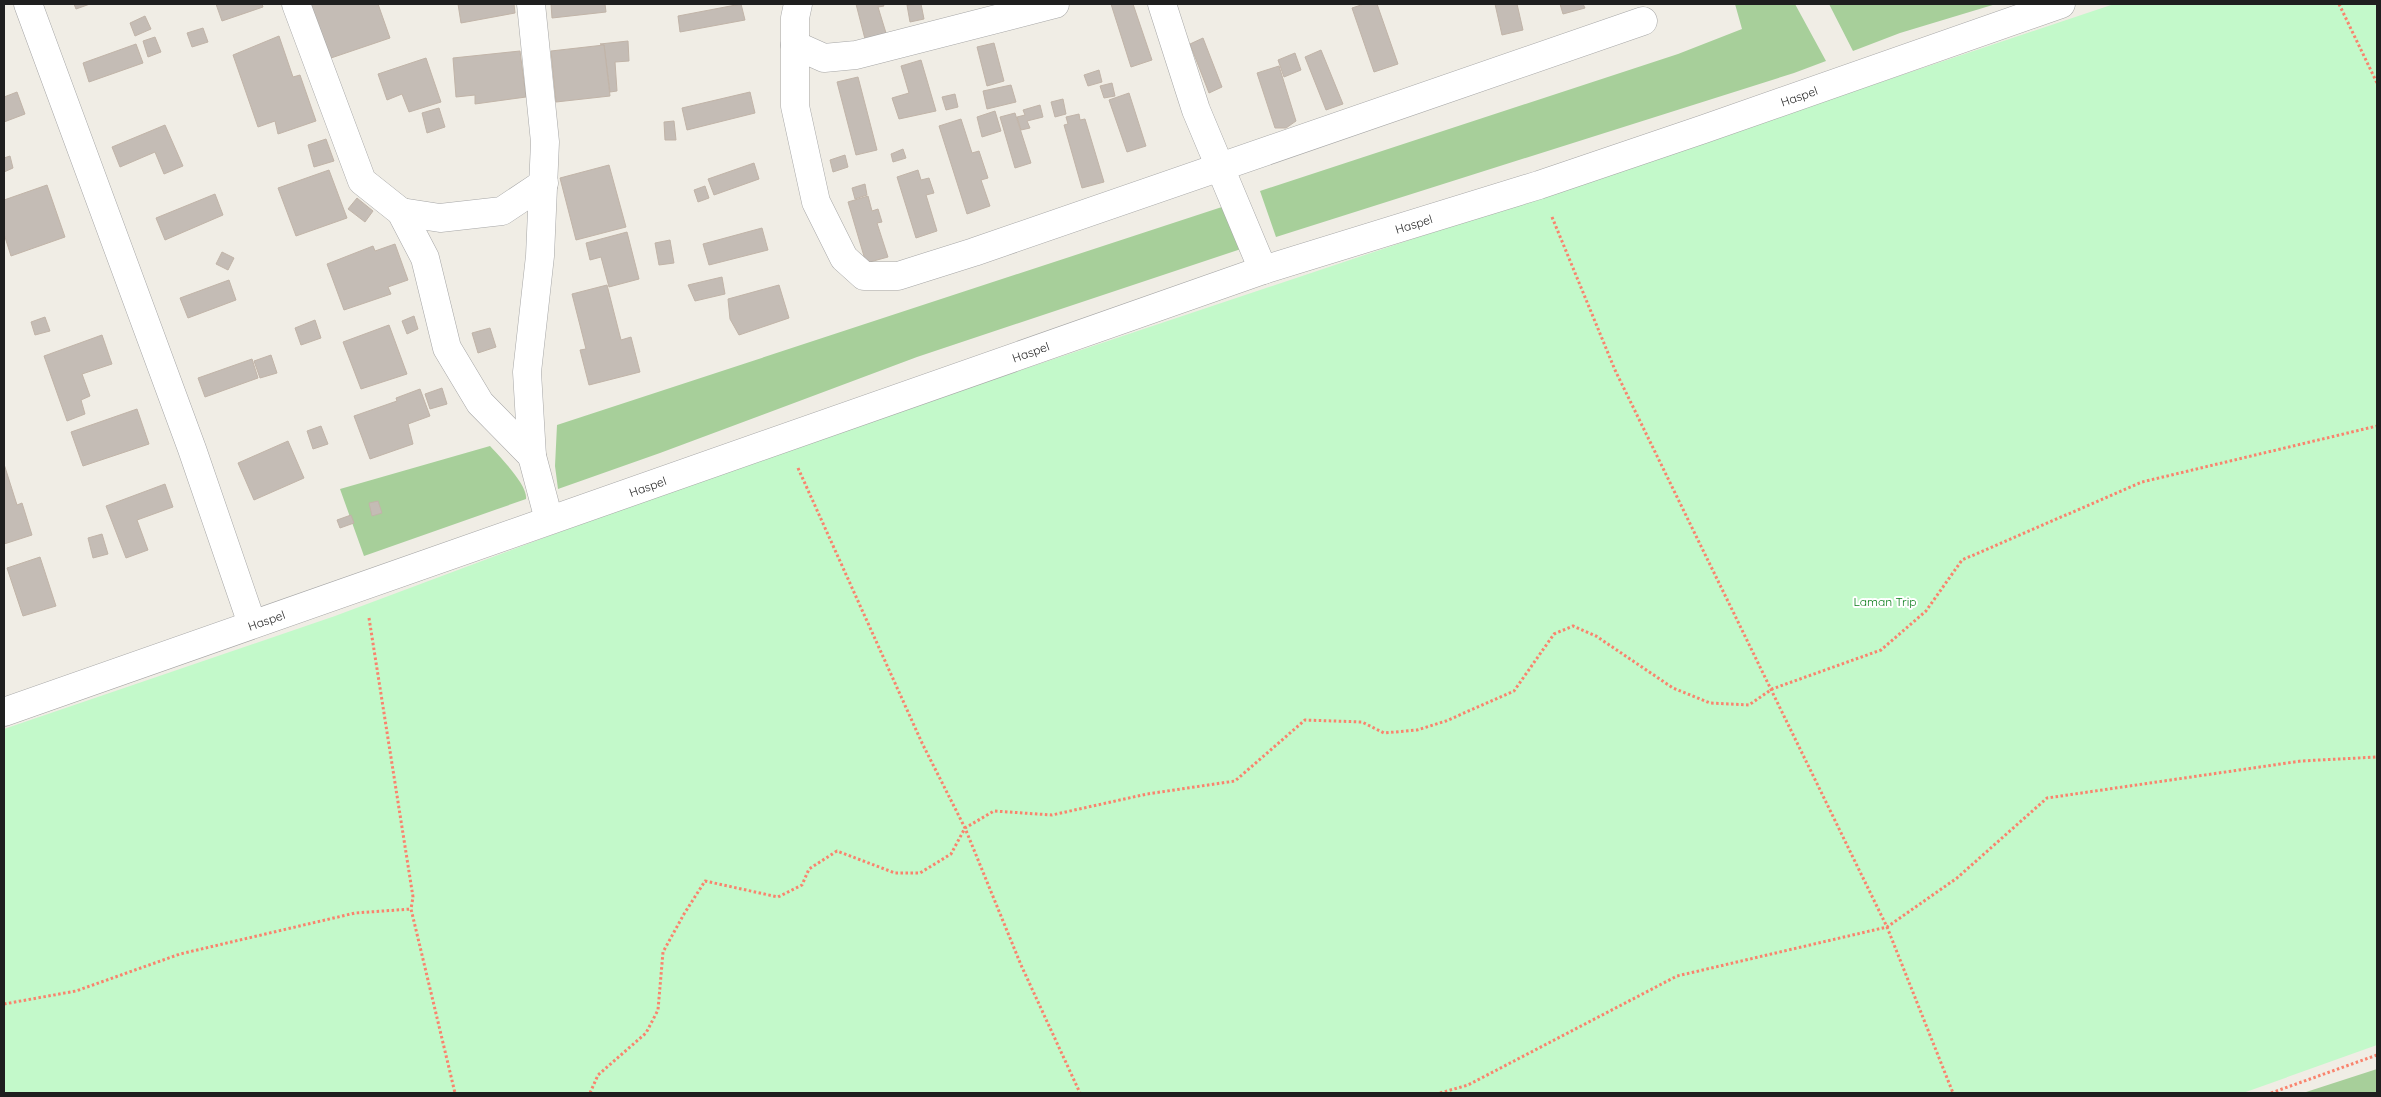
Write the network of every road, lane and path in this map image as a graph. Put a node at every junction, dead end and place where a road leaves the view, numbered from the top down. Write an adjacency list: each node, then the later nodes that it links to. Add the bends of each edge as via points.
1 (28, 4): 22 (street, via 192,449)
2 (296, 4): 15 (street, via 362,181)
3 (531, 4): 13 (street, via 546,142)
4 (798, 4): 10 (street)
5 (1054, 4): 10 (street, via 856,55 824,58)
6 (1162, 4): 12 (street, via 1196,110)
7 (2061, 4): 14 (street, Haspel)
8 (2339, 4): 11 (path)
9 (1643, 21): 12 (street)
10 (795, 45): 12 (street, via 795,106 816,202 844,258 864,276 898,276)
11 (2377, 82)
12 (1222, 167): 16 (street)
13 (544, 183): 15 (street, via 502,211 440,218); 19 (street, via 540,256 527,372)
14 (1539, 185): 16 (street, Haspel); 23 (path, via 1615,370)
15 (402, 212): 19 (street, via 425,258 447,348 480,403)
16 (1263, 270): 18 (street, Haspel)
17 (2377, 426): 23 (path, via 2133,486 1962,560 1926,612 1881,650)
18 (788, 437): 20 (street, Haspel); 26 (path, via 789,448 877,646)
19 (532, 456): 20 (street)
20 (549, 520): 21 (street, Haspel)
21 (363, 585): 22 (street, Haspel); 27 (path, via 413,896)
22 (252, 624): 24 (street, Haspel)
23 (1772, 689): 26 (path, via 1749,705 1710,703 1673,688 1596,636 1573,626 1554,634 1514,691 1446,721 1417,730 1384,733 1362,722 1305,720 1235,781 1146,794 1052,815 994,811); 28 (path)
24 (4, 712)
25 (2377, 758): 28 (path, via 2301,760 2047,798 1957,878)
26 (965, 828): 32 (path, via 951,854 920,873 895,874 837,851 809,869 802,885 778,897 705,882 663,952 658,1010 646,1033 598,1075); 33 (path)
27 (411, 909): 29 (path, via 355,913 180,954 76,991); 31 (path)
28 (1887, 927): 34 (path, via 1677,976 1468,1085); 35 (path)
29 (4, 1004)
30 (2377, 1055): 36 (path)
31 (455, 1093)
32 (590, 1093)
33 (1080, 1093)
34 (1440, 1093)
35 (1953, 1093)
36 (2271, 1093)

